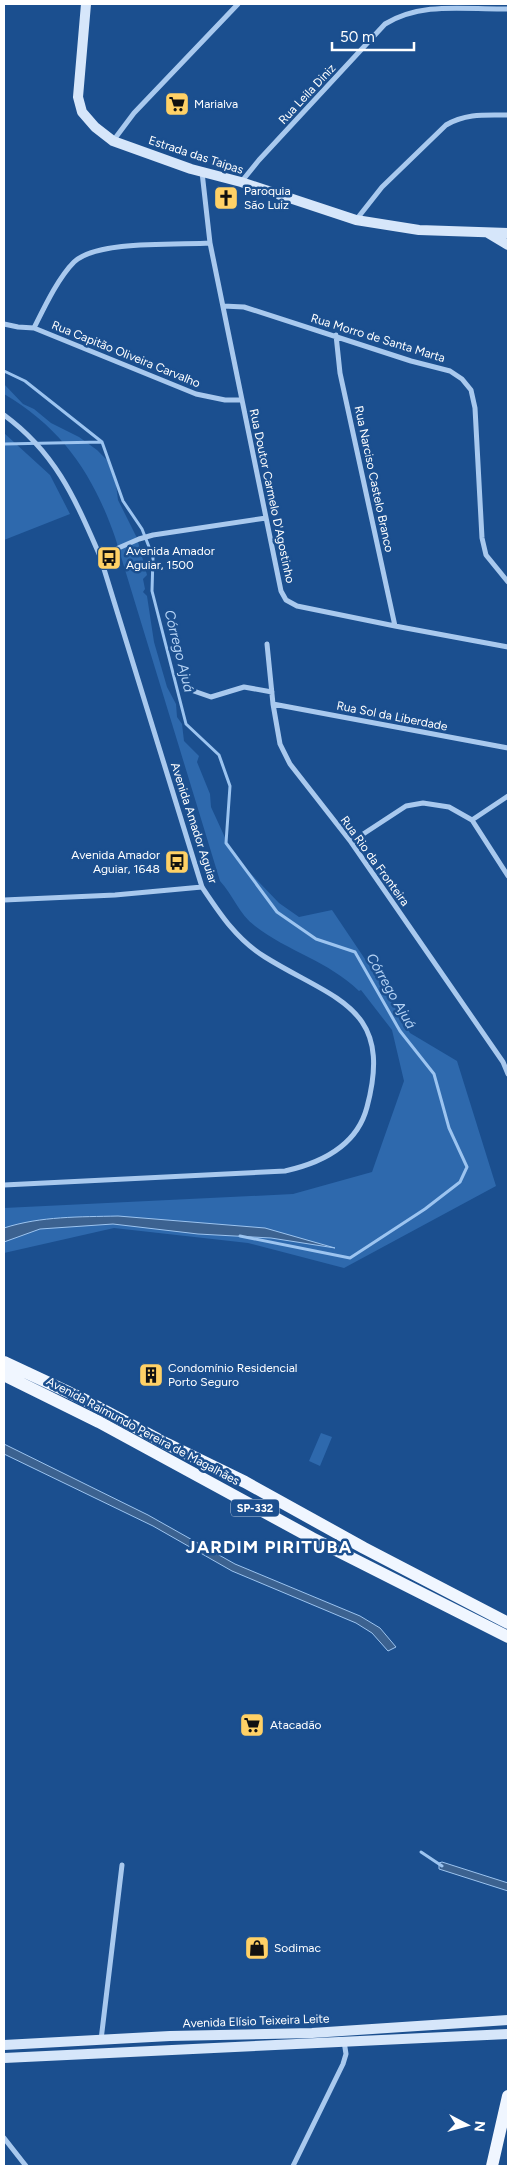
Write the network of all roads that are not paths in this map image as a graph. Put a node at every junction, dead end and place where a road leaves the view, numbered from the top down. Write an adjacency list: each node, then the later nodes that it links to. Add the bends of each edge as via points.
1 (86, 4): 5 (main road, Estrada das Taipas, via 78,97 82,112)
2 (238, 4): 5 (street, via 134,113)
3 (508, 9): 7 (street, Rua Leila Diniz, via 416,10 385,24)
4 (508, 115): 8 (street, via 466,116 446,125 382,187)
5 (113, 141): 6 (main road, Estrada das Taipas)
6 (202, 172): 7 (main road, Estrada das Taipas); 11 (street, Rua Doutor Carmelo D'Agostinho)
7 (241, 182): 8 (main road, Estrada das Taipas)
8 (356, 220): 9 (main road, Estrada das Taipas, via 419,230)
9 (487, 232): 10 (main road, Estrada das Taipas); 12 (main road)
10 (508, 233)
11 (210, 243): 13 (street, Rua Doutor Carmelo D'Agostinho); 15 (street, via 126,246 84,256 68,269)
12 (508, 245)
13 (224, 306): 16 (street, Rua Morro de Santa Marta, via 244,307); 17 (street, Rua Doutor Carmelo D'Agostinho)
14 (4, 324): 15 (street, Rua Capitão Oliveira Carvalho)
15 (34, 328): 17 (street, Rua Capitão Oliveira Carvalho, via 184,390 209,397)
16 (336, 335): 21 (street, Rua Morro de Santa Marta, via 450,371 471,390 475,408 482,538 486,555); 22 (street, Rua Narciso Castelo Branco, via 340,373)
17 (242, 400): 19 (street, Rua Doutor Carmelo D'Agostinho)
18 (4, 415): 20 (street, Avenida Amador Aguiar, via 25,431 44,452 78,505)
19 (266, 518): 20 (street, via 153,535); 22 (street, Rua Doutor Carmelo D'Agostinho, via 281,591 286,600 297,606)
20 (100, 556): 33 (street, Avenida Amador Aguiar)
21 (508, 582)
22 (395, 626): 24 (street, Rua Doutor Carmelo D'Agostinho)
23 (267, 644): 26 (street, Rua Rio da Fronteira)
24 (508, 647)
25 (188, 690): 26 (street, via 211,697 244,687)
26 (272, 692): 27 (street, Rua Rio da Fronteira)
27 (273, 704): 28 (street, Rua Sol da Liberdade); 31 (street, Rua Rio da Fronteira, via 280,744 290,764)
28 (508, 749)
29 (508, 796): 30 (street)
30 (472, 820): 31 (street, via 450,808 415,803); 32 (street)
31 (351, 842): 35 (street, Rua Rio da Fronteira)
32 (508, 876)
33 (202, 887): 34 (street); 37 (street, Avenida Amador Aguiar, via 242,940 264,957 341,1000 368,1032 374,1053 374,1081 366,1112 356,1131 329,1156 309,1166 285,1171)
34 (4, 900)
35 (506, 1062): 36 (street, Rua Rio da Fronteira)
36 (508, 1074)
37 (4, 1185)
38 (4, 1362): 40 (main road, Avenida Raimundo Pereira de Magalhães / SP-332, via 245,1482)
39 (4, 1375): 41 (main road, Avenida Raimundo Pereira de Magalhães / SP-332, via 99,1422 312,1538)
40 (508, 1623)
41 (508, 1637)
42 (122, 1865): 47 (street)
43 (508, 2020): 44 (main road, Avenida Elísio Teixeira Leite)
44 (342, 2030): 46 (main road, Avenida Elísio Teixeira Leite); 48 (street)
45 (508, 2034): 48 (main road, Avenida Elísio Teixeira Leite)
46 (170, 2036): 47 (main road, Avenida Elísio Teixeira Leite); 50 (main road)
47 (101, 2040): 49 (main road, Avenida Elísio Teixeira Leite)
48 (344, 2042): 50 (main road, Avenida Elísio Teixeira Leite); 56 (street, via 346,2054 343,2064)
49 (4, 2045)
50 (170, 2048): 51 (main road, Avenida Elísio Teixeira Leite)
51 (4, 2058)
52 (508, 2096): 53 (main road)
53 (506, 2118): 57 (main road)
54 (4, 2138): 55 (street)
55 (26, 2166)
56 (292, 2166)
57 (492, 2166)

